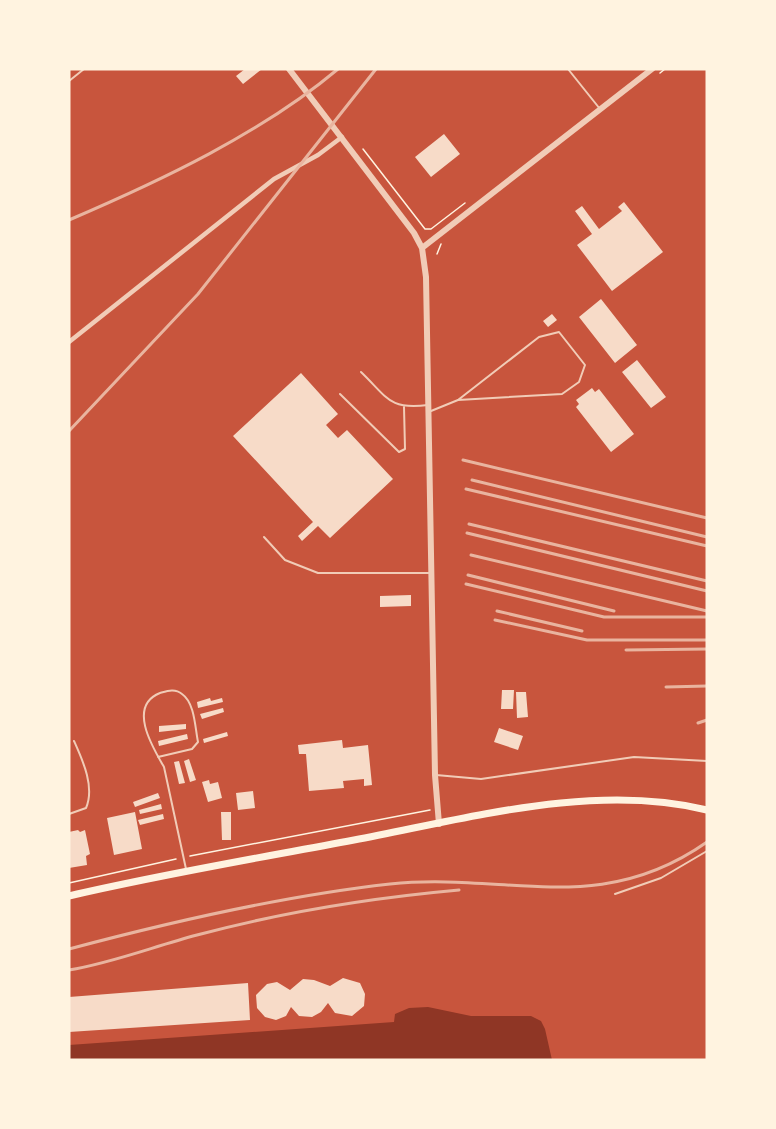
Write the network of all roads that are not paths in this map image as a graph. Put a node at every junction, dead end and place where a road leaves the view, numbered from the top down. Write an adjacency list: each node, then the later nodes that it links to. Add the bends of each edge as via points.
1 (84, 69): 5 (lane)
2 (289, 69): 7 (street)
3 (568, 69): 6 (lane)
4 (650, 70): 6 (street)
5 (69, 81)
6 (600, 110): 8 (street)
7 (342, 137): 8 (street); 9 (street, via 274,179)
8 (422, 248): 14 (street)
9 (69, 342)
10 (361, 372): 13 (lane, via 390,400)
11 (340, 394): 13 (lane, via 399,452 405,449)
12 (458, 400): 12 (lane, via 539,338 559,332 585,365 579,382 562,394); 14 (lane)
13 (404, 407): 14 (lane)
14 (428, 408): 16 (street)
15 (264, 537): 16 (lane, via 285,560 318,573)
16 (432, 573): 20 (street)
17 (74, 741): 22 (lane, via 91,798 86,808)
18 (158, 757): 18 (lane, via 146,732 146,705 155,695 170,690 182,693 190,705 198,742 192,749); 25 (lane, via 164,767)
19 (707, 761): 20 (lane, via 634,757 481,779)
20 (435, 776): 23 (street)
21 (707, 810): 23 (main road, via 630,798 582,800)
22 (69, 814)
23 (439, 824): 25 (main road)
24 (707, 851): 26 (lane, via 662,878)
25 (187, 872): 27 (main road)
26 (615, 894)
27 (69, 896)

